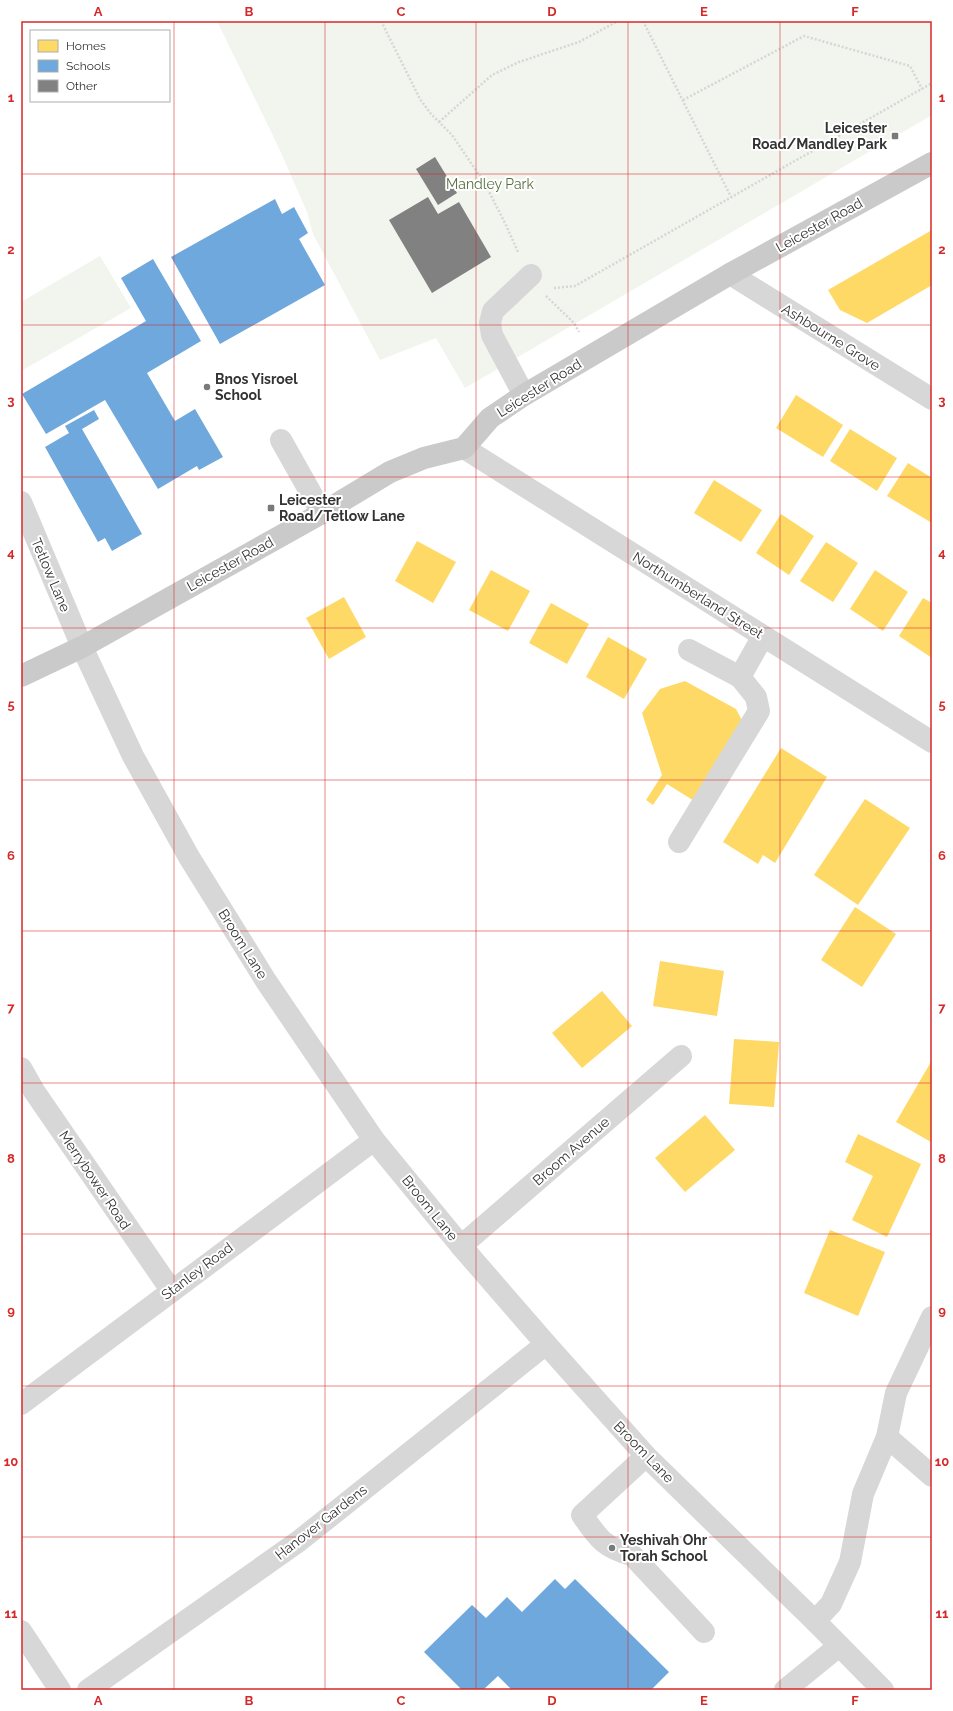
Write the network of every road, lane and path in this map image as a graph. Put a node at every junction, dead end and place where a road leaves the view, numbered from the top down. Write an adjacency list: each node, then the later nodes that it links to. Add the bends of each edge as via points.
1 (381, 21): 7 (path, via 420,98)
2 (618, 21): 7 (path, via 579,42 519,62 492,75)
3 (643, 21): 6 (path)
4 (932, 83): 5 (path)
5 (922, 89): 6 (path, via 910,66 804,36); 9 (path)
6 (683, 100): 9 (path)
7 (439, 122): 11 (path, via 452,135 484,182 523,263)
8 (932, 163): 10 (main road, Leicester Road)
9 (731, 197): 11 (path, via 574,286)
10 (730, 274): 12 (main road, Leicester Road); 14 (street, Ashbourne Grove)
11 (535, 282): 12 (path, via 574,323); 13 (street, via 494,311 490,323 492,335)
12 (592, 355): 13 (main road, Leicester Road)
13 (524, 395): 16 (main road, Leicester Road, via 490,418)
14 (932, 399)
15 (281, 440): 18 (street)
16 (464, 448): 18 (main road, Leicester Road, via 424,458 390,472); 19 (street, Northumberland Street)
17 (21, 502): 20 (street, Tetlow Lane)
18 (322, 513): 20 (main road, Leicester Road)
19 (763, 636): 23 (street); 24 (street, Northumberland Street)
20 (82, 648): 22 (main road, Leicester Road); 28 (street, Broom Lane, via 133,756 189,857 266,981)
21 (689, 650): 23 (street)
22 (21, 676)
23 (740, 678): 25 (street, via 756,697 759,711)
24 (932, 742)
25 (679, 842)
26 (681, 1056): 29 (street, Broom Avenue)
27 (21, 1068): 30 (street, Merrybower Road, via 34,1091)
28 (374, 1140): 29 (street, Broom Lane); 30 (street, Stanley Road)
29 (461, 1246): 32 (street, Broom Lane)
30 (171, 1290): 33 (street, Stanley Road)
31 (932, 1317): 34 (street, via 896,1393)
32 (546, 1344): 35 (street, Broom Lane); 42 (street, Hanover Gardens, via 299,1541)
33 (21, 1404)
34 (887, 1437): 36 (street); 37 (street, via 862,1494 850,1562 831,1604)
35 (646, 1456): 37 (street, Broom Lane); 39 (street, via 582,1515 598,1538 620,1552 632,1555)
36 (932, 1476)
37 (815, 1621): 40 (street, Broom Lane)
38 (21, 1631): 41 (street)
39 (704, 1632)
40 (839, 1646): 43 (street); 44 (street, Broom Lane)
41 (60, 1690)
42 (88, 1690)
43 (785, 1690)
44 (883, 1690)

